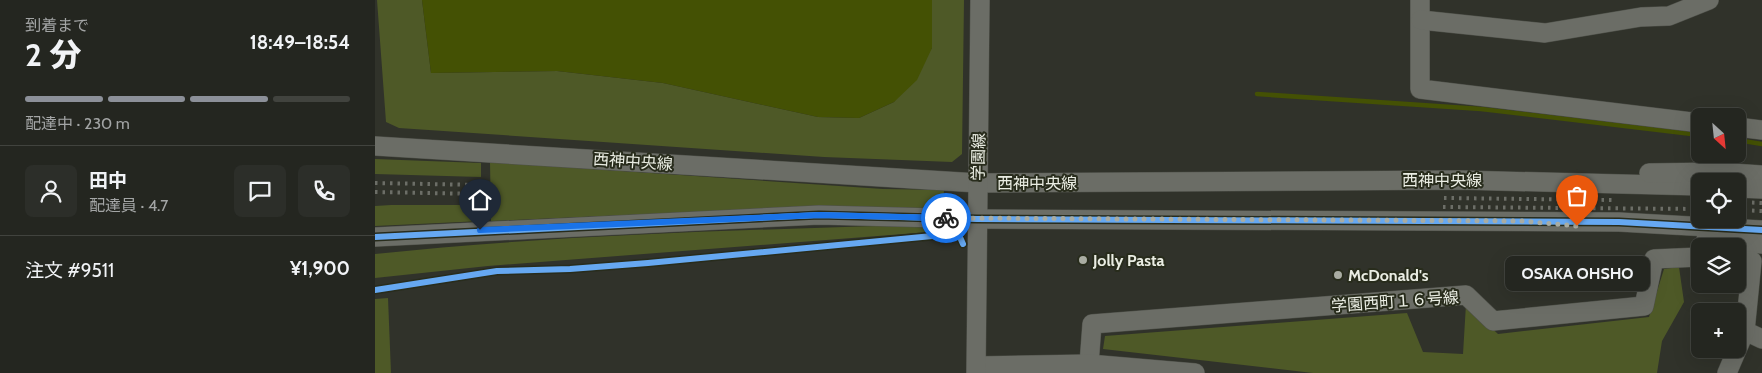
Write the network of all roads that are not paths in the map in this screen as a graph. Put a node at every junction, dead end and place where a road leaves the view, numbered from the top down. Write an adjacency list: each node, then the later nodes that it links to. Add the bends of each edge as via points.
1 (980, 0): 11 (street, 学園線)
2 (1420, 0): 4 (street)
3 (1709, 0): 4 (street, via 1669,16 1641,17 1545,33)
4 (1421, 20): 5 (street, via 1420,89)
5 (1691, 122)
6 (1746, 129): 7 (street)
7 (1762, 130)
8 (375, 146): 11 (street, 西神中央線)
9 (1762, 175): 10 (street, via 1717,172 1559,174)
10 (1460, 180): 11 (street, 西神中央線); 12 (street, 西神中央線)
11 (978, 183): 15 (street, 学園線)
12 (1691, 186)
13 (1746, 188): 14 (street)
14 (1762, 189)
15 (977, 219): 16 (street); 18 (street, via 819,215); 24 (street, 学園線)
16 (1522, 221): 17 (street); 19 (street)
17 (1762, 230)
18 (377, 237)
19 (1762, 244)
20 (1691, 257): 23 (street, 学園西町１６号線, via 1654,259 1644,306 1493,321 1466,295 1092,324)
21 (1746, 261): 22 (street, via 1752,261)
22 (1754, 335): 27 (street)
23 (1089, 364): 25 (street); 26 (street)
24 (977, 369): 25 (street)
25 (1030, 369)
26 (1187, 373)
27 (1727, 373)

